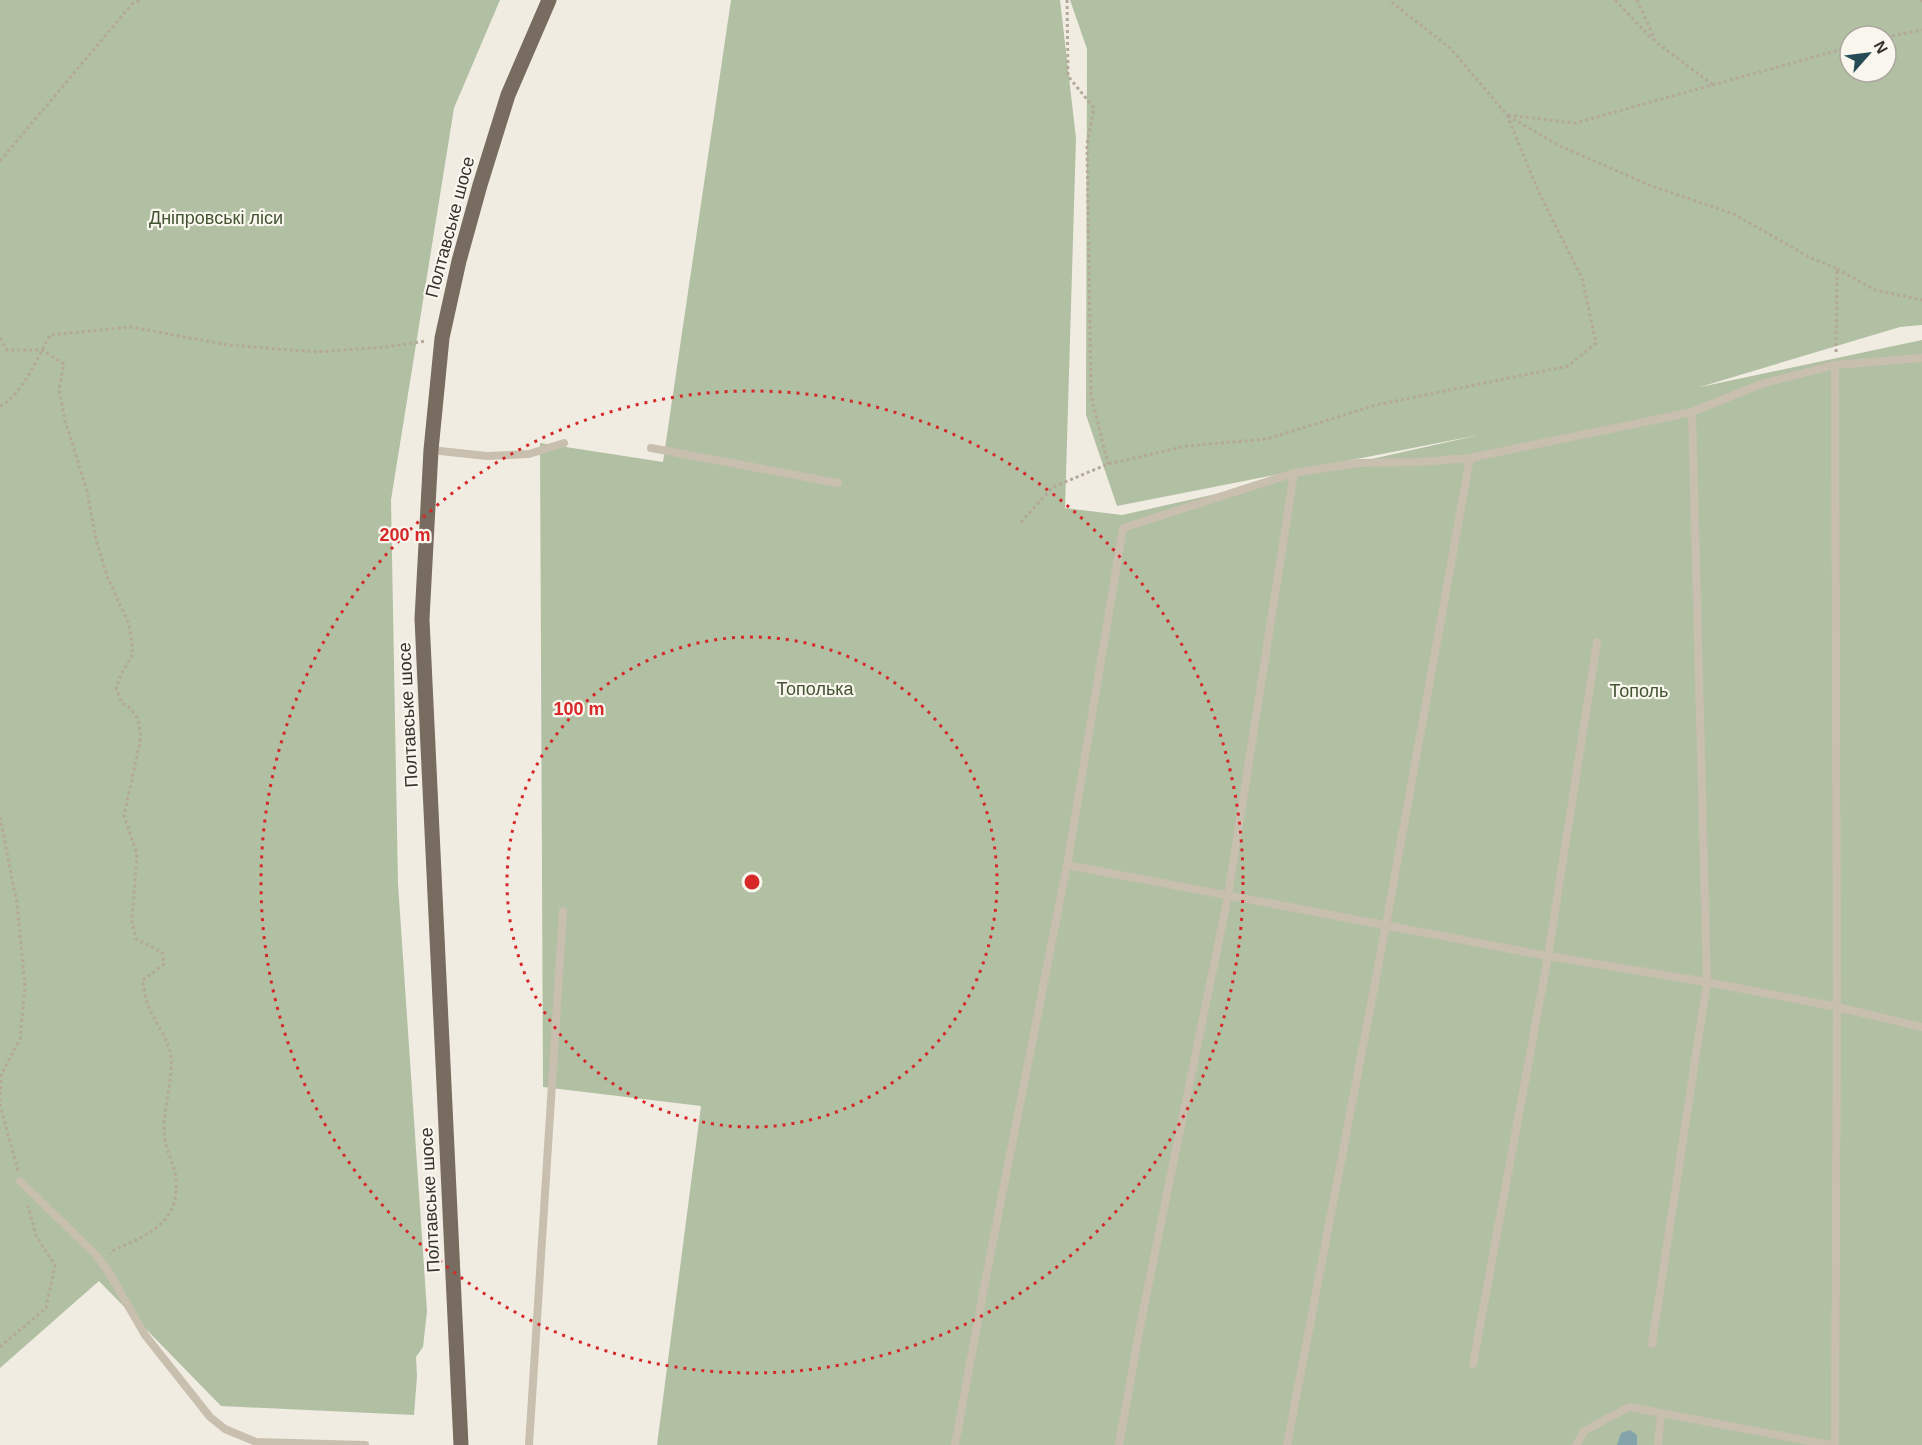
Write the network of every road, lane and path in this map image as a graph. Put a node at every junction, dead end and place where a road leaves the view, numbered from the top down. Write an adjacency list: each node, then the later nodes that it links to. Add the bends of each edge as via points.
1 (141, 0): 13 (path, via 132,4)
2 (549, 0): 17 (main road, Полтавське шосе, via 508,95 459,261)
3 (1067, 0): 27 (path, via 1068,76 1094,108 1087,144 1091,395)
4 (1389, 0): 12 (path, via 1450,48)
5 (1615, 0): 9 (path)
6 (1637, 0): 9 (path)
7 (1922, 30): 8 (path)
8 (1898, 35)
9 (1656, 42): 11 (path)
10 (1838, 50): 11 (path)
11 (1713, 85): 12 (path, via 1575,123)
12 (1507, 115): 14 (path, via 1558,145 1649,185 1734,214); 27 (path, via 1540,195 1582,278 1596,343 1568,366 1376,405 1268,439 1187,446)
13 (0, 160)
14 (1837, 269): 15 (path, via 1875,290); 20 (path)
15 (1922, 300)
16 (0, 338): 18 (path, via 7,350)
17 (442, 338): 18 (path, via 385,347 317,351 228,345 131,327 50,335); 25 (main road, Полтавське шосе)
18 (42, 350): 21 (path, via 8,402); 43 (path, via 64,364 59,390 65,420 108,579 129,624 133,654 116,689 122,703 138,719 141,737 124,816 136,854 132,921 136,939 162,952 164,964 142,981 147,1002 171,1054 165,1139 176,1179 176,1201 165,1222 112,1251)
19 (1922, 358): 20 (lane)
20 (1836, 365): 22 (lane, via 1761,384); 39 (lane)
21 (0, 406)
22 (1692, 412): 26 (lane); 38 (lane)
23 (564, 443): 25 (lane, via 529,454 488,456)
24 (651, 448): 29 (lane)
25 (430, 450): 49 (main road, Полтавське шосе, via 422,619)
26 (1470, 458): 28 (lane, via 1358,462); 36 (lane)
27 (1108, 464): 30 (path, via 1053,488)
28 (1294, 473): 33 (lane, via 1123,528); 34 (lane)
29 (838, 483)
30 (1021, 522)
31 (1597, 642): 37 (lane)
32 (0, 817): 41 (path, via 17,904 25,986 20,1039)
33 (1067, 866): 34 (lane); 51 (lane)
34 (1228, 896): 36 (lane); 52 (lane)
35 (563, 911): 50 (lane)
36 (1386, 925): 37 (lane); 53 (lane)
37 (1548, 956): 38 (lane); 46 (lane)
38 (1707, 982): 39 (lane); 44 (lane)
39 (1837, 1007): 40 (lane); 57 (lane)
40 (1922, 1027)
41 (2, 1069): 42 (path, via 0,1106)
42 (20, 1181): 43 (lane); 45 (path, via 36,1236 55,1264 46,1308)
43 (104, 1265): 48 (lane, via 145,1335 210,1417 225,1429 256,1442)
44 (1652, 1344)
45 (0, 1347)
46 (1473, 1365)
47 (1660, 1414): 54 (lane, via 1629,1407 1584,1431); 55 (lane); 56 (lane)
48 (365, 1445)
49 (461, 1445)
50 (529, 1445)
51 (955, 1445)
52 (1119, 1445)
53 (1287, 1445)
54 (1576, 1445)
55 (1658, 1445)
56 (1830, 1445)
57 (1835, 1445)

